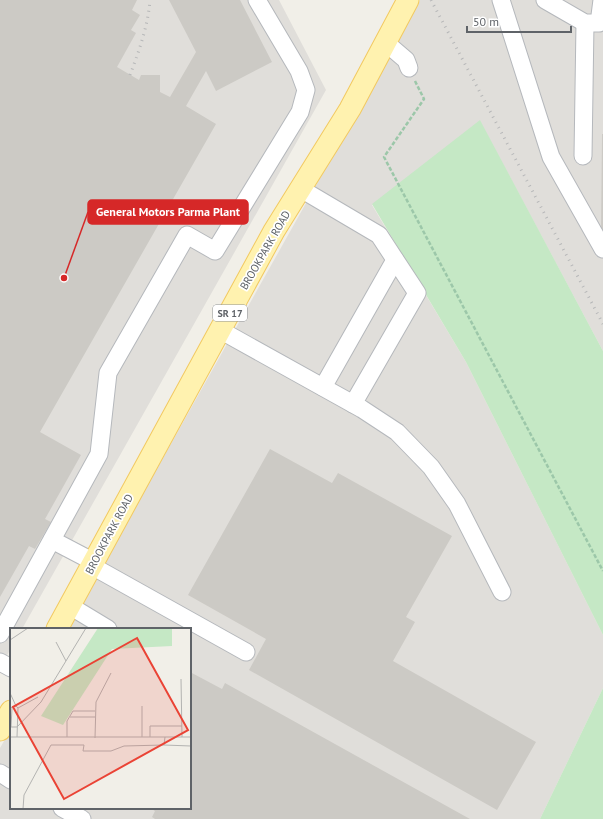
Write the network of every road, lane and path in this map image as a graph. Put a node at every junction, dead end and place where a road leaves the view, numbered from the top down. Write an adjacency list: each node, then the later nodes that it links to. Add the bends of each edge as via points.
1 (257, 0): 16 (lane, via 299,71 306,90 300,112 214,251 187,235 108,373 99,454)
2 (408, 0): 7 (main road, BROOKPARK ROAD / SR 17)
3 (501, 0): 11 (lane, via 551,157)
4 (545, 0): 6 (lane)
5 (602, 0): 6 (lane)
6 (596, 23): 9 (lane)
7 (386, 42): 8 (lane, via 406,60); 10 (main road, BROOKPARK ROAD / SR 17, via 350,109)
8 (409, 68): 18 (path, via 424,98 384,157)
9 (583, 156)
10 (301, 189): 12 (lane, via 379,235); 13 (main road, BROOKPARK ROAD / SR 17)
11 (603, 249)
12 (395, 260): 14 (lane); 15 (lane, via 417,293)
13 (220, 330): 14 (lane); 17 (main road, BROOKPARK ROAD / SR 17)
14 (323, 387): 15 (lane)
15 (353, 404): 19 (lane, via 397,432 431,467 457,504)
16 (52, 540): 17 (lane); 23 (lane)
17 (93, 564): 20 (main road, BROOKPARK ROAD / SR 17); 24 (lane)
18 (603, 571)
19 (502, 592)
20 (70, 606): 21 (main road, BROOKPARK ROAD / SR 17); 22 (lane)
21 (58, 628)
22 (106, 628)
23 (0, 634)
24 (246, 652)
25 (0, 662): 26 (lane)
26 (10, 667)
27 (10, 713): 28 (main road)
28 (0, 730)
29 (0, 773): 30 (lane)
30 (10, 779)
31 (64, 809): 32 (lane)
32 (82, 819)

